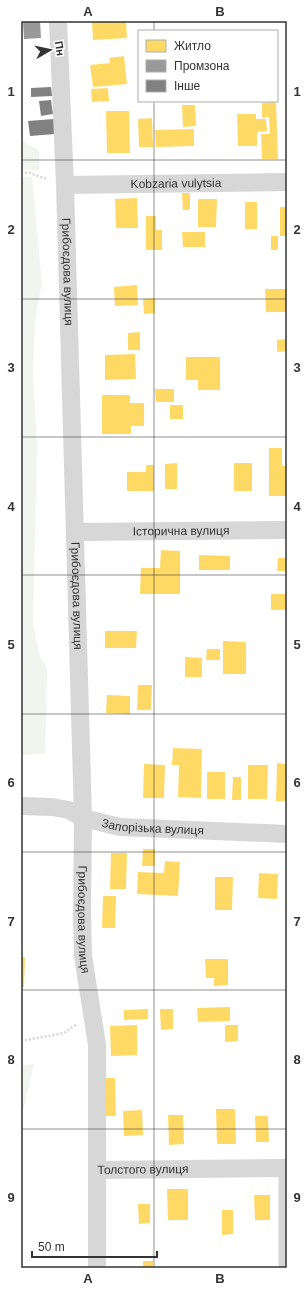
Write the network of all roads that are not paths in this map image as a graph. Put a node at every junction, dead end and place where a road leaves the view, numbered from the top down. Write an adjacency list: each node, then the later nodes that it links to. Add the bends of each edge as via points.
1 (58, 21): 3 (street, Грибоєдова вулиця)
2 (287, 182): 3 (street, Kobzaria vulytsia)
3 (65, 185): 5 (street, Грибоєдова вулиця)
4 (287, 530): 5 (street, Історична вулиця)
5 (75, 532): 7 (street, Грибоєдова вулиця)
6 (21, 806): 7 (street, Запорізька вулиця, via 69,810)
7 (84, 818): 8 (street, Запорізька вулиця, via 120,827); 10 (street, Грибоєдова вулиця, via 83,956 97,1045)
8 (287, 834)
9 (285, 1168): 10 (street, Толстого вулиця); 12 (lane)
10 (97, 1170): 11 (street, Толстого вулиця)
11 (96, 1268)
12 (282, 1268)

